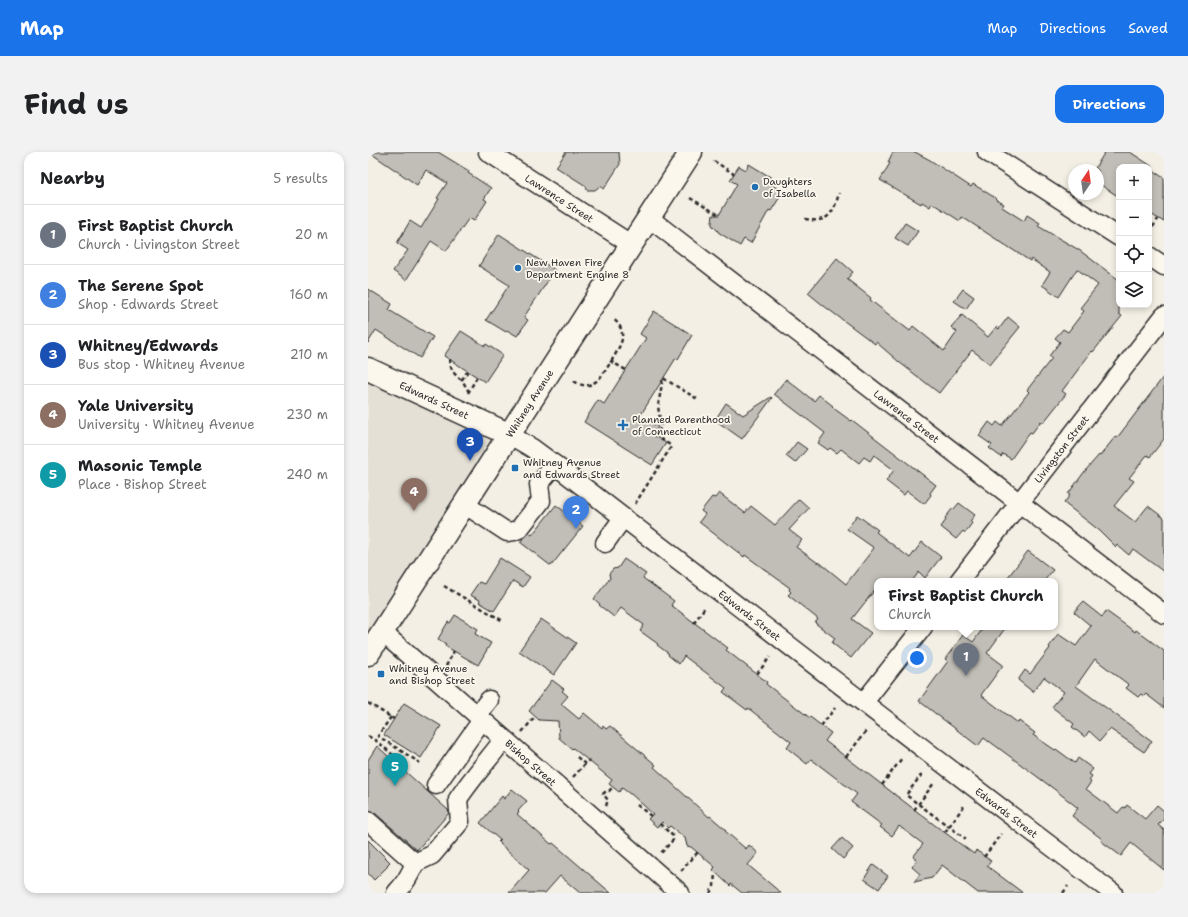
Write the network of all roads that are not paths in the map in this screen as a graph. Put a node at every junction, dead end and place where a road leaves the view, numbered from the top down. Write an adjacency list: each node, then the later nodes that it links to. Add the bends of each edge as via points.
1 (488, 152): 6 (street, Lawrence Street)
2 (691, 152): 4 (main road, Whitney Avenue)
3 (988, 152): 5 (street)
4 (649, 218): 6 (main road, Whitney Avenue); 13 (street, Lawrence Street)
5 (1117, 236)
6 (632, 244): 11 (main road, Whitney Avenue)
7 (1152, 258): 8 (street)
8 (1164, 266)
9 (1164, 316): 13 (street, Livingston Street)
10 (368, 369): 11 (main road, Edwards Street)
11 (510, 435): 12 (street, Edwards Street); 14 (main road, Whitney Avenue)
12 (554, 465): 14 (street, via 539,484 541,501 519,529 507,532); 15 (street, Edwards Street)
13 (1021, 503): 17 (street, Livingston Street); 18 (street, Lawrence Street)
14 (464, 504): 20 (main road, Whitney Avenue)
15 (623, 518): 16 (street); 23 (street, Edwards Street)
16 (605, 543)
17 (961, 578)
18 (1164, 614)
19 (921, 630): 23 (street)
20 (382, 632): 21 (main road, Whitney Avenue); 24 (street, Bishop Street)
21 (368, 654)
22 (489, 700): 24 (street)
23 (864, 702): 31 (street, Edwards Street)
24 (480, 718): 25 (street, Bishop Street); 26 (street)
25 (504, 739): 28 (street, via 458,798 460,822 432,855); 30 (street, Bishop Street)
26 (436, 785)
27 (368, 821): 28 (street)
28 (415, 864): 29 (street, via 403,887)
29 (396, 893)
30 (680, 893)
31 (1113, 893)

